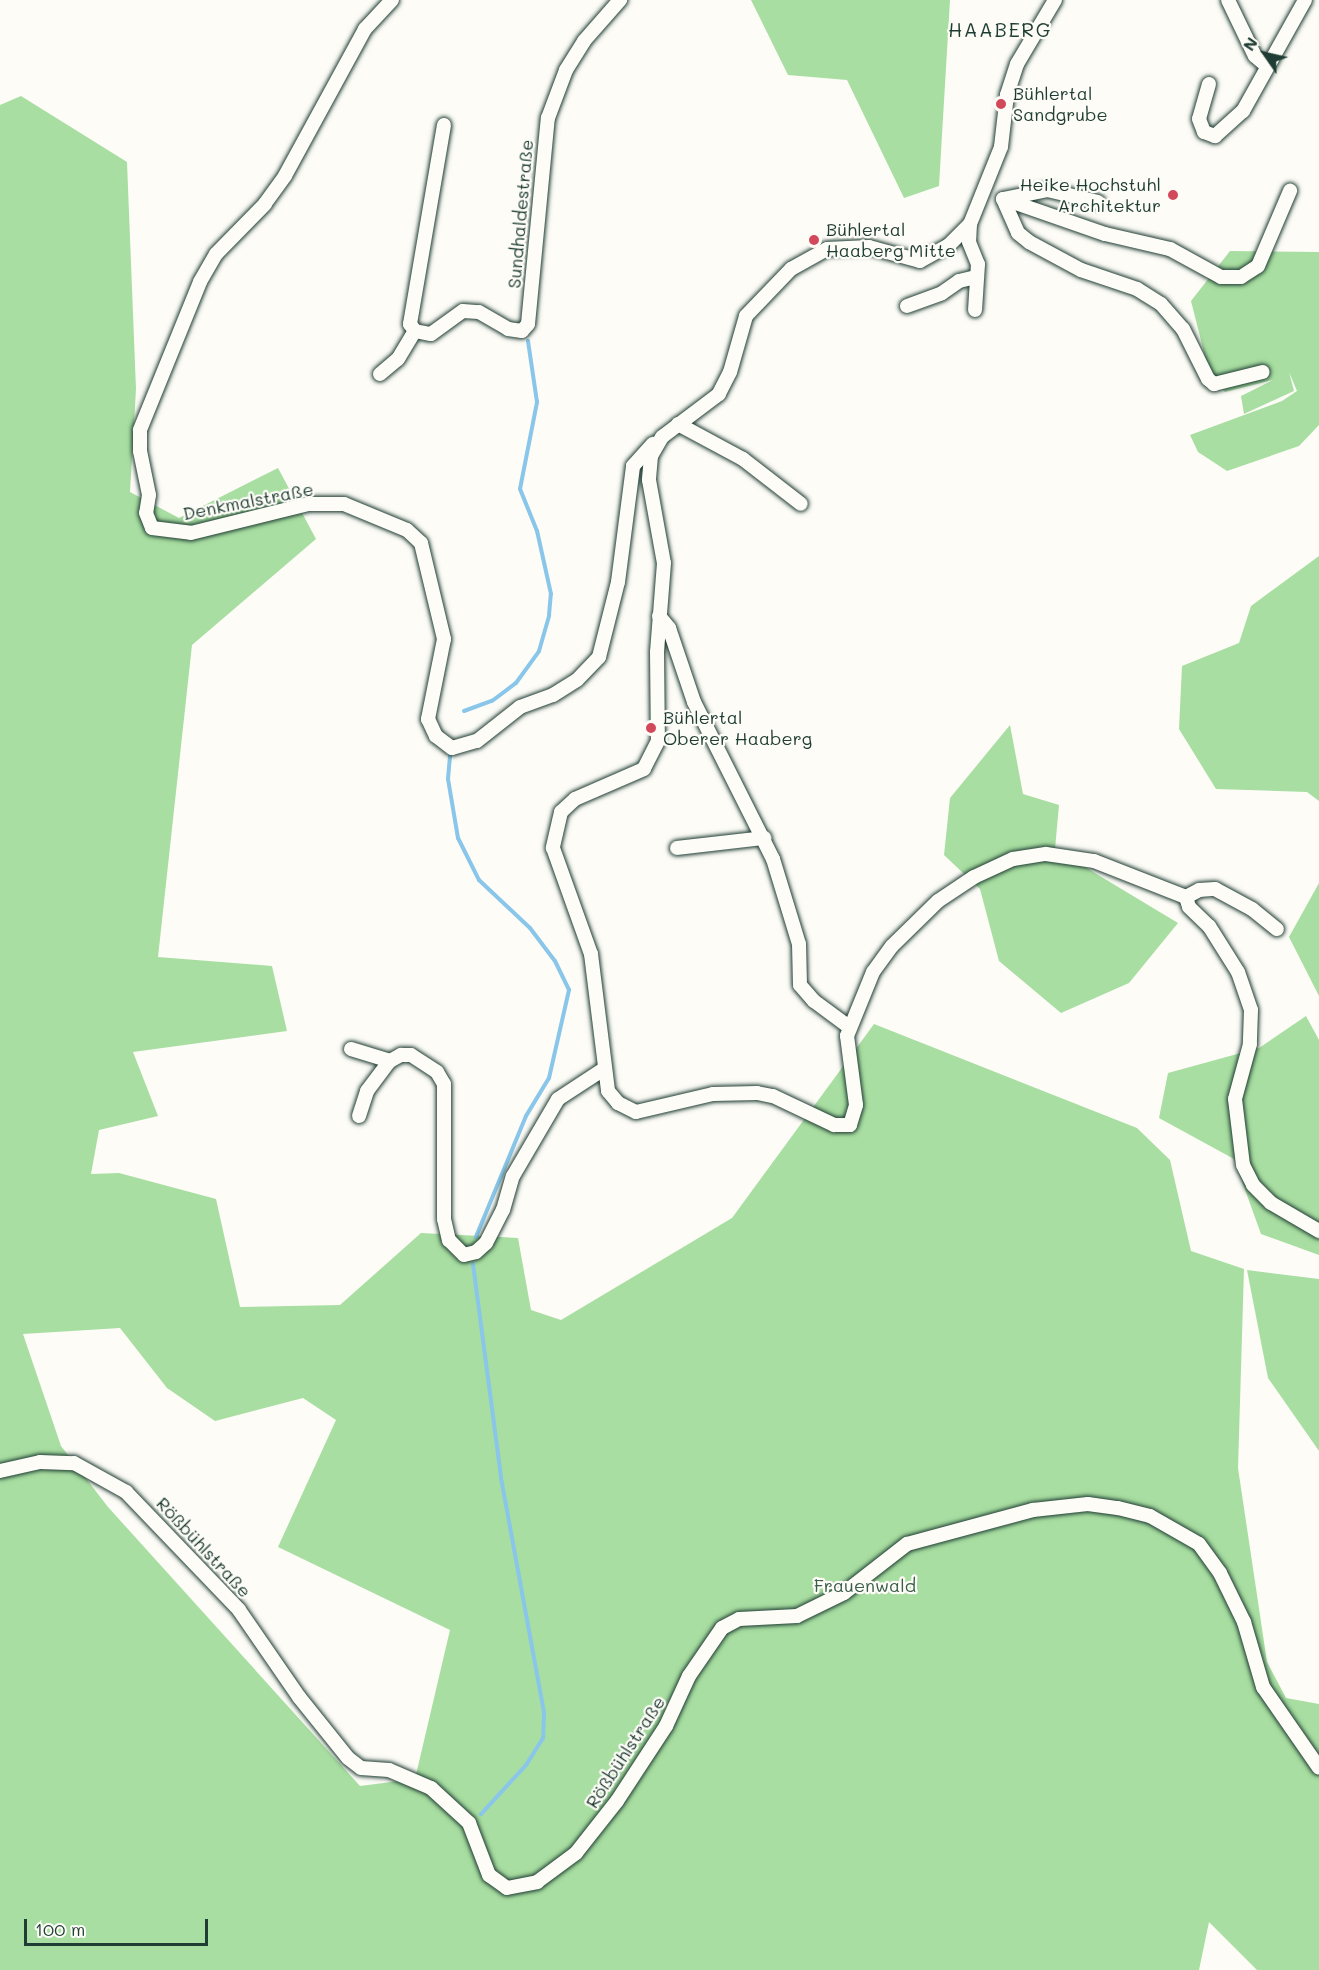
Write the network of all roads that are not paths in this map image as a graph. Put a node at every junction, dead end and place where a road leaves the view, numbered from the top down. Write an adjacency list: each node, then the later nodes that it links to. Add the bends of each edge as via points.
1 (392, 0): 21 (street, Denkmalstraße, via 365,28 285,176 265,204 216,254 200,282 140,430 149,495 146,513 152,528 191,533 308,504 344,504 407,530 421,543 444,639 428,719 436,736 452,748 477,741 520,707 553,695 577,680 599,657 618,582 633,466)
2 (620, 0): 17 (street, Sundhaldestraße, via 566,70 548,118 528,324 522,331 508,329 479,312 463,311 431,334)
3 (1055, 0): 10 (street, via 1017,64 1007,95 1001,147)
4 (1228, 0): 6 (street, via 1254,56)
5 (1305, 0): 6 (street)
6 (1267, 66): 7 (street, via 1243,111 1215,136 1204,132 1199,119)
7 (1209, 84)
8 (444, 125): 17 (street, via 423,263 410,314)
9 (1290, 191): 11 (street, via 1258,267 1241,277 1221,277 1170,249 1105,234)
10 (985, 193): 11 (street); 13 (street)
11 (1003, 199): 12 (street, via 1048,190); 18 (street, via 1018,233 1029,242 1081,270 1137,289 1161,304 1183,329 1214,384)
12 (1098, 202)
13 (970, 224): 14 (street, via 969,242 978,264); 20 (street, via 949,245 920,261 869,247 827,249 791,269 746,316 730,372 719,394)
14 (976, 278): 15 (street, via 959,281 942,293); 16 (street)
15 (907, 306)
16 (975, 310)
17 (415, 331): 19 (street, via 398,359)
18 (1263, 372)
19 (380, 374)
20 (678, 424): 21 (street); 22 (street, via 743,459)
21 (662, 437): 23 (street, via 651,456 649,480 664,563)
22 (801, 504)
23 (659, 616): 24 (street, via 669,628 694,702 711,738); 31 (street, via 658,741 644,769 575,799 561,812 553,848 591,954)
24 (764, 838): 25 (street); 28 (street, via 792,914 799,944 800,985 814,1001)
25 (677, 848)
26 (1186, 897): 27 (street, via 1199,890 1215,889); 28 (street, via 1094,861 1046,854 1013,859 961,885 912,924 873,972); 33 (street, via 1189,907 1216,936 1246,989 1252,1029 1235,1099 1244,1166 1253,1185 1271,1203)
27 (1277, 929)
28 (849, 1027): 31 (street, via 848,1051 856,1105 850,1125 834,1125 756,1092 713,1094 636,1112 618,1103 608,1091)
29 (351, 1049): 30 (street)
30 (390, 1061): 31 (street, via 411,1055 437,1072 444,1084 444,1219 449,1240 464,1256 477,1252 486,1243 503,1210 513,1176 558,1099); 32 (street, via 367,1091)
31 (604, 1070)
32 (359, 1116)
33 (1319, 1232)
34 (0, 1471): 35 (street, Rößbühlstraße, via 29,1463 74,1462 126,1492 239,1610 299,1697 348,1758 361,1768 388,1770 431,1788 469,1823 489,1875 507,1888 537,1882 576,1853 617,1801 666,1726 689,1676 723,1628 739,1619 797,1616 844,1593 907,1544 1033,1510 1088,1504 1118,1508 1150,1516 1199,1544 1220,1573 1244,1622 1263,1687)
35 (1319, 1768)

